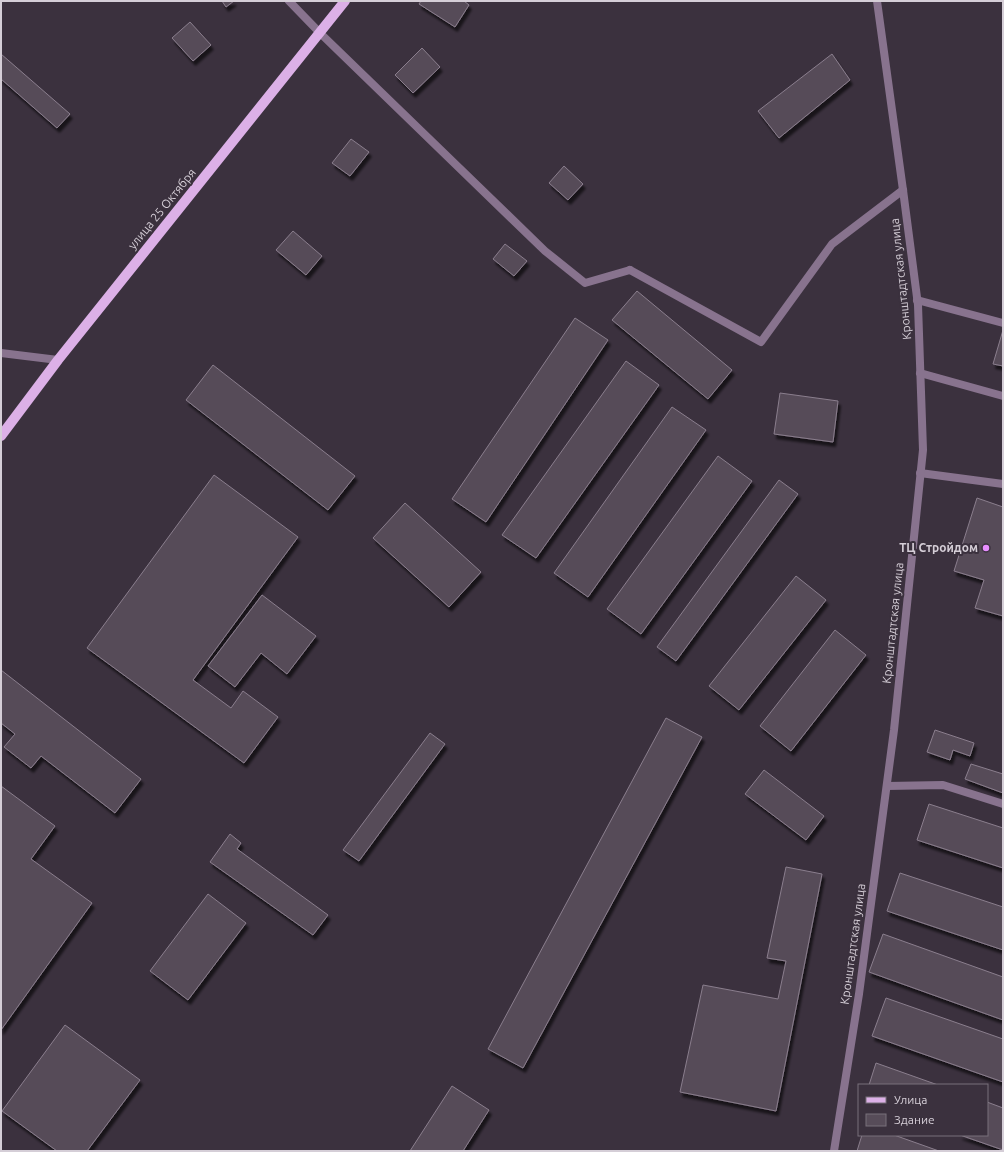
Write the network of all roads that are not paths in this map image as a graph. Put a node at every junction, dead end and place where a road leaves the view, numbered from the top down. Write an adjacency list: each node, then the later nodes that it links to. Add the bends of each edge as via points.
1 (289, 1): 4 (street)
2 (345, 1): 4 (main road, улица 25 Октября)
3 (877, 1): 5 (street, Кронштадтская улица)
4 (320, 33): 5 (street, via 545,251 585,283 630,270 761,342 832,244); 9 (main road, улица 25 Октября)
5 (903, 190): 6 (street, Кронштадтская улица)
6 (917, 300): 7 (street); 10 (street, Кронштадтская улица)
7 (1003, 323)
8 (1, 353): 9 (street)
9 (58, 360): 12 (main road, улица 25 Октября)
10 (920, 373): 11 (street); 13 (street, Кронштадтская улица, via 923,450)
11 (1003, 396)
12 (1, 436)
13 (920, 473): 14 (street); 15 (street, Кронштадтская улица)
14 (1003, 484)
15 (887, 786): 16 (street, via 943,785); 17 (street, Кронштадтская улица, via 859,994)
16 (1003, 804)
17 (834, 1151)

